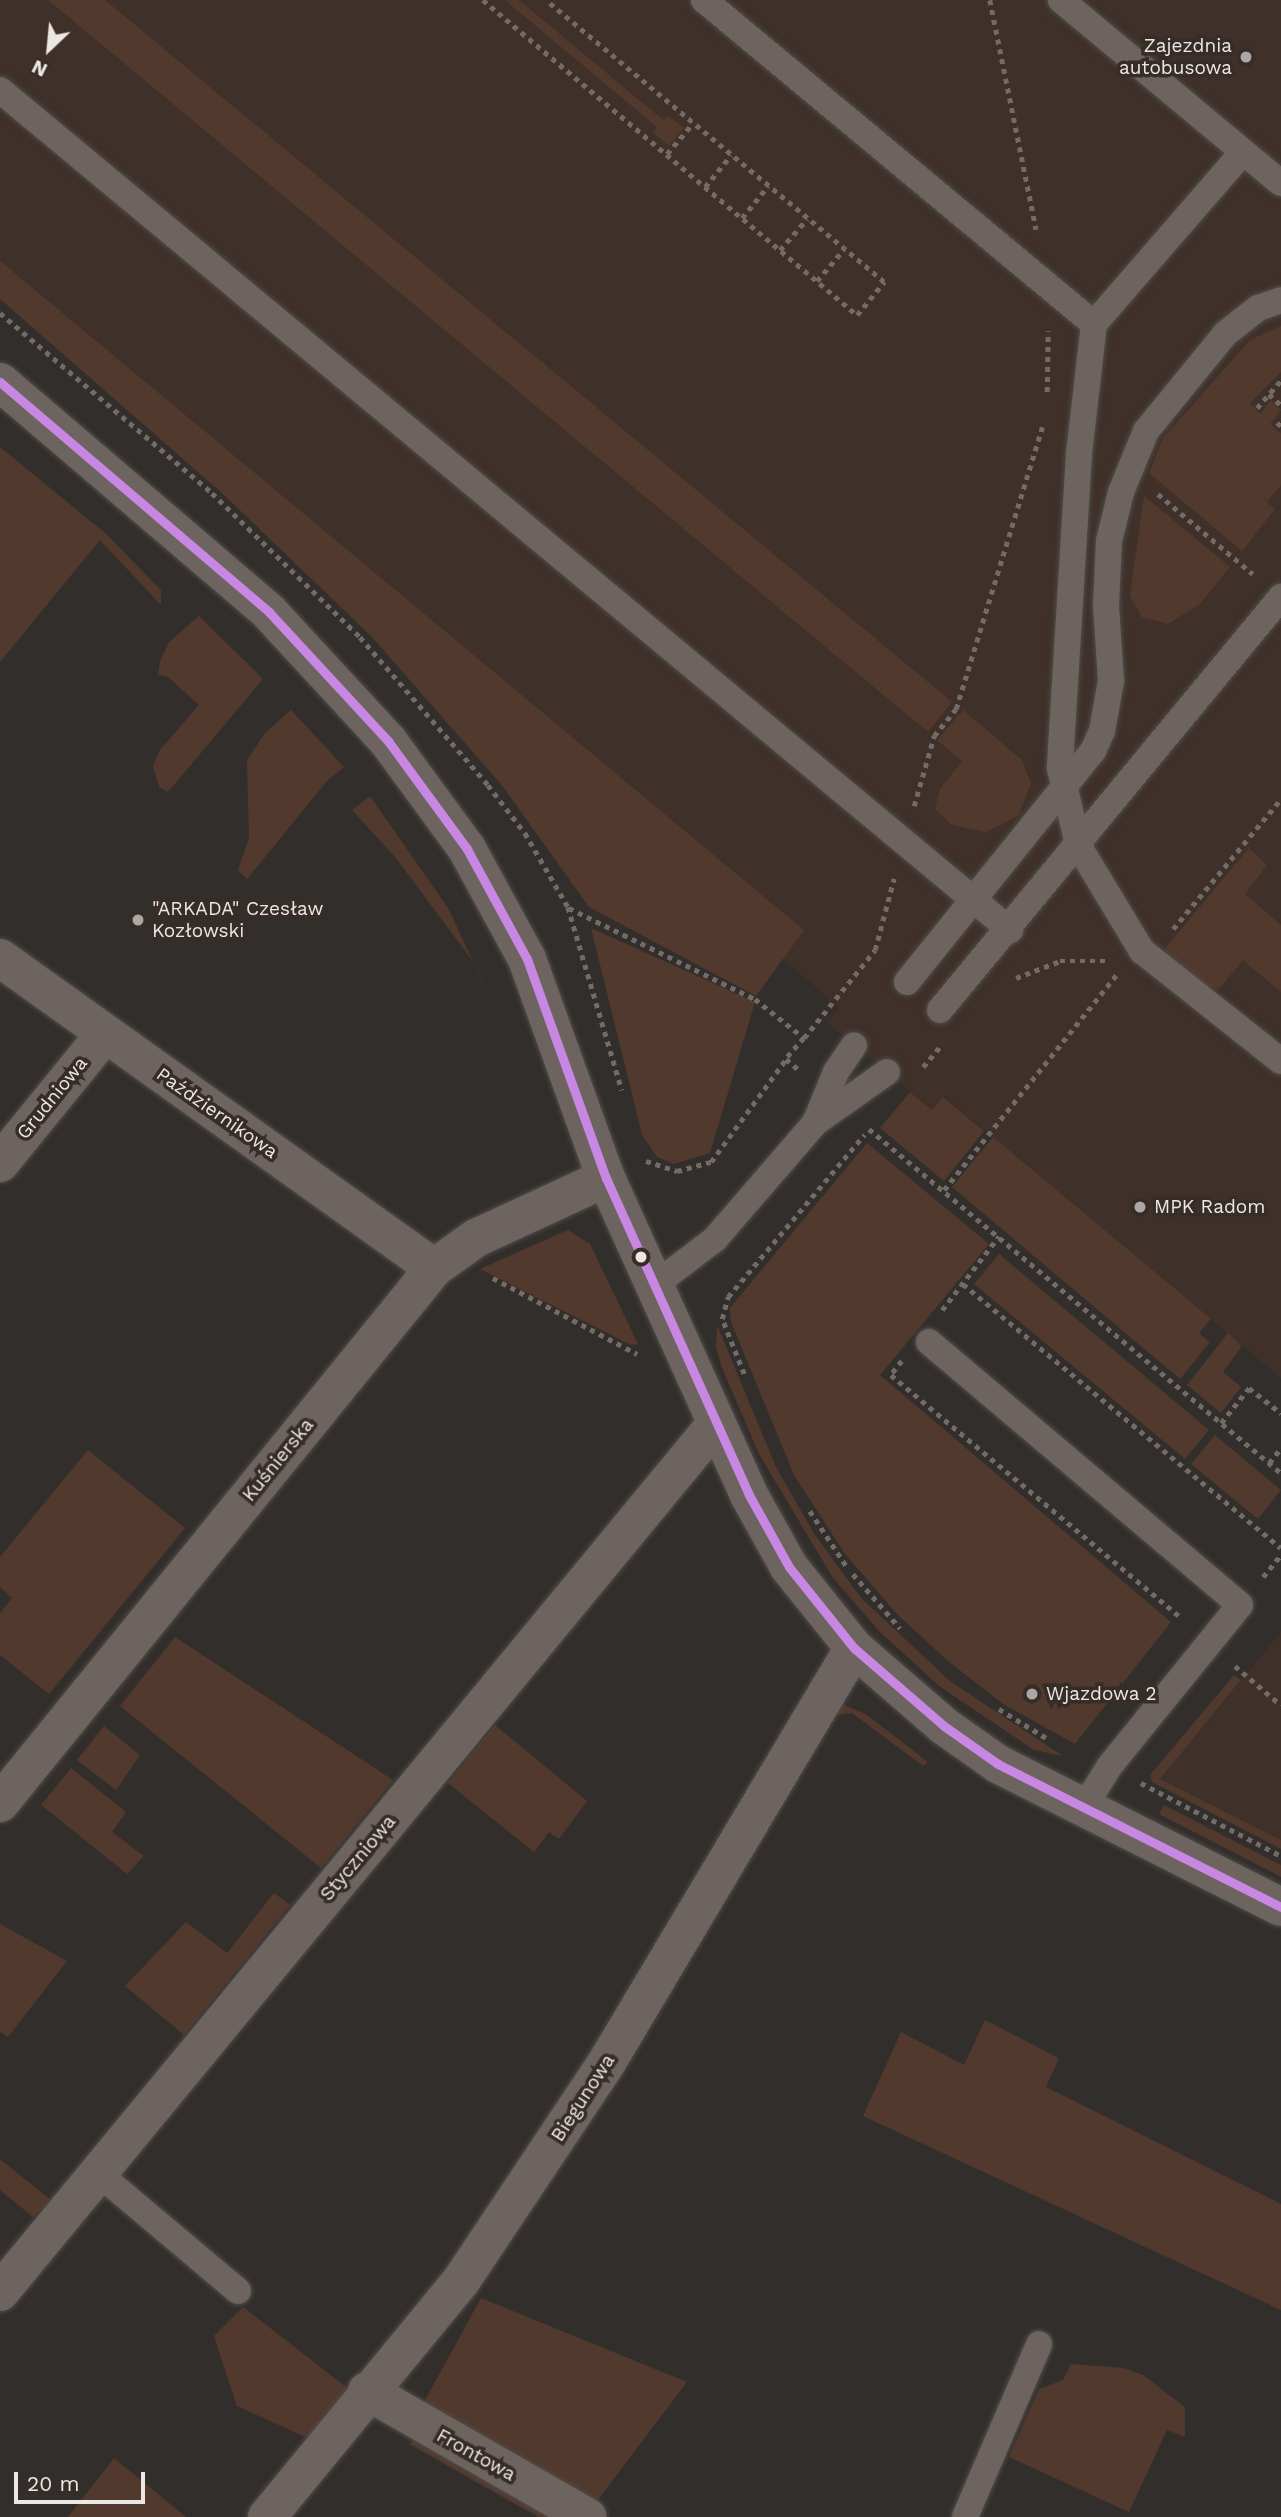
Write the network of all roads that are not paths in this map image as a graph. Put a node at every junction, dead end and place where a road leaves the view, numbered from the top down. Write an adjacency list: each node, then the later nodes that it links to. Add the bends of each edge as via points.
1 (704, 0): 7 (lane)
2 (1061, 0): 4 (lane)
3 (0, 90): 12 (lane)
4 (1243, 152): 5 (lane); 7 (lane)
5 (1281, 183)
6 (1281, 300): 10 (lane, via 1258,308 1225,334 1146,431 1127,476 1109,541 1108,706 1093,751)
7 (1094, 324): 10 (lane, via 1079,454 1060,768)
8 (0, 382): 23 (street, via 269,611 350,698 430,797 495,896 527,959)
9 (1272, 590): 11 (lane)
10 (1064, 788): 11 (lane); 12 (lane)
11 (1078, 845): 13 (lane); 19 (lane, via 1142,951)
12 (974, 900): 13 (lane); 15 (lane)
13 (1010, 930): 16 (lane)
14 (0, 958): 17 (street, Październikowa)
15 (907, 982)
16 (940, 1010)
17 (105, 1034): 22 (street, Grudniowa); 24 (street, Październikowa)
18 (854, 1045): 21 (lane)
19 (1281, 1060)
20 (887, 1072): 21 (lane)
21 (835, 1099): 25 (lane, via 715,1239)
22 (0, 1163)
23 (606, 1178): 24 (street, Kuśnierska, via 476,1238); 25 (street)
24 (434, 1268): 29 (street, Kuśnierska)
25 (652, 1287): 27 (street)
26 (929, 1342): 30 (lane, via 1240,1605 1109,1767)
27 (715, 1425): 28 (street, via 789,1567); 32 (street, Styczniowa)
28 (854, 1648): 30 (street, via 943,1726 998,1764); 36 (street, Biegunowa, via 576,2111 454,2291)
29 (0, 1803)
30 (1083, 1809): 31 (street)
31 (1281, 1907)
32 (98, 2173): 33 (lane); 34 (street, Styczniowa)
33 (238, 2291)
34 (0, 2292)
35 (1039, 2344): 39 (lane)
36 (368, 2391): 37 (street, Biegunowa); 38 (street, Frontowa)
37 (267, 2517)
38 (587, 2517)
39 (965, 2517)

